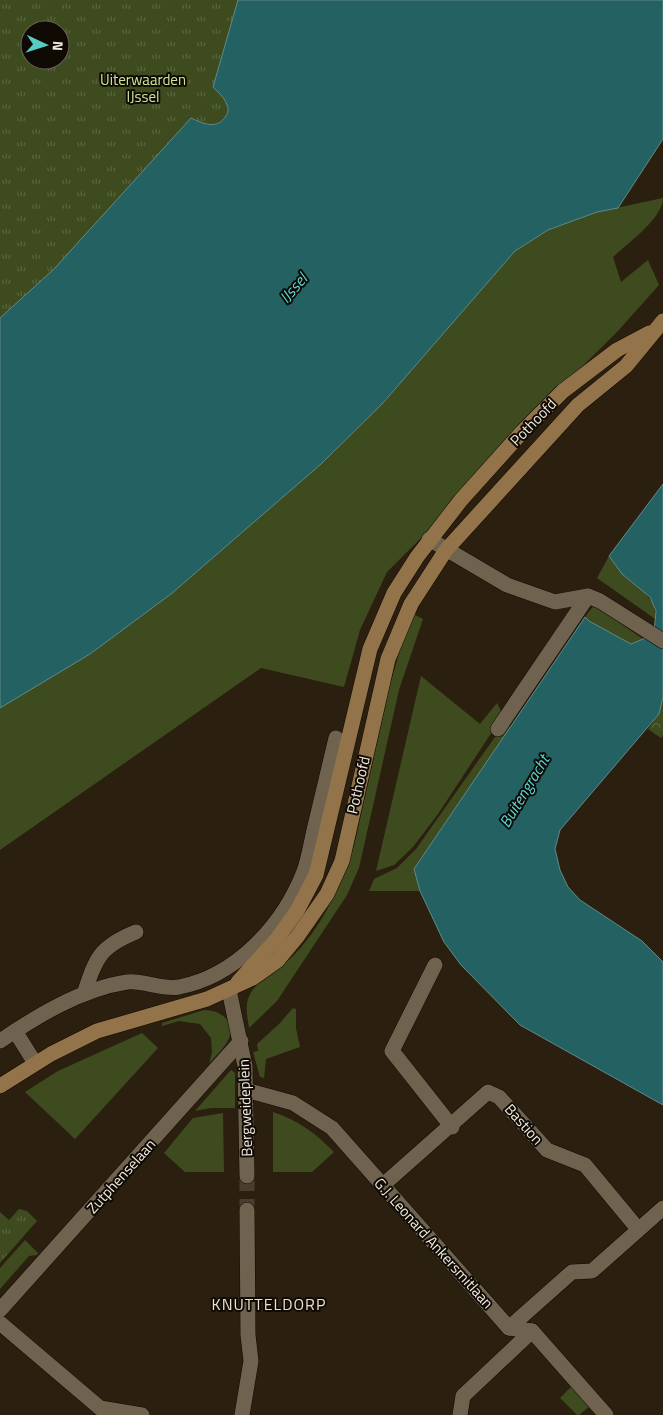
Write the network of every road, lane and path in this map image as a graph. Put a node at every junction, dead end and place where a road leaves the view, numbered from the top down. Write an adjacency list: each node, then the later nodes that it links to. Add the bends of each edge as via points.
1 (660, 325): 2 (street, Pothoofd, via 617,350 564,391 461,500); 3 (street, Pothoofd, via 626,366 578,405)
2 (429, 539): 3 (street); 10 (street, Pothoofd, via 394,594 370,649 321,858 309,891 277,939)
3 (446, 550): 4 (street, via 507,585 546,600 567,601); 10 (street, Pothoofd, via 411,604 388,659 342,861 328,894 277,961)
4 (588, 596): 5 (street); 6 (street)
5 (658, 637)
6 (498, 729)
7 (336, 738): 11 (street, via 304,872 289,903 248,952 215,976 198,982 166,988 127,982)
8 (136, 932): 11 (street, via 108,946 99,955)
9 (435, 965): 18 (street, via 392,1051)
10 (229, 990): 14 (street, Bergweideplein); 15 (street, Pothoofd, via 113,1025 66,1045)
11 (84, 994): 12 (street)
12 (15, 1031): 13 (street); 15 (street)
13 (0, 1041)
14 (241, 1041): 17 (street, Bergweideplein); 24 (street, Zutphenselaan)
15 (35, 1063): 16 (street, Pothoofd)
16 (0, 1086)
17 (246, 1090): 19 (street, Bergweideplein); 20 (street, G.J. Leonard Ankersmitlaan, via 293,1103 314,1114 332,1128)
18 (452, 1127): 20 (street, Bastion); 23 (street, Bastion, via 488,1092 499,1096 547,1150 585,1165)
19 (247, 1176)
20 (383, 1185): 26 (street, G.J. Leonard Ankersmitlaan)
21 (663, 1208): 23 (street)
22 (247, 1210): 29 (street, via 251,1361)
23 (638, 1229): 26 (street, via 592,1271 572,1272)
24 (0, 1310)
25 (0, 1323): 28 (street, via 100,1408)
26 (509, 1328): 27 (street)
27 (532, 1331): 30 (street, via 464,1396); 31 (street)
28 (142, 1415)
29 (242, 1415)
30 (460, 1415)
31 (606, 1415)

